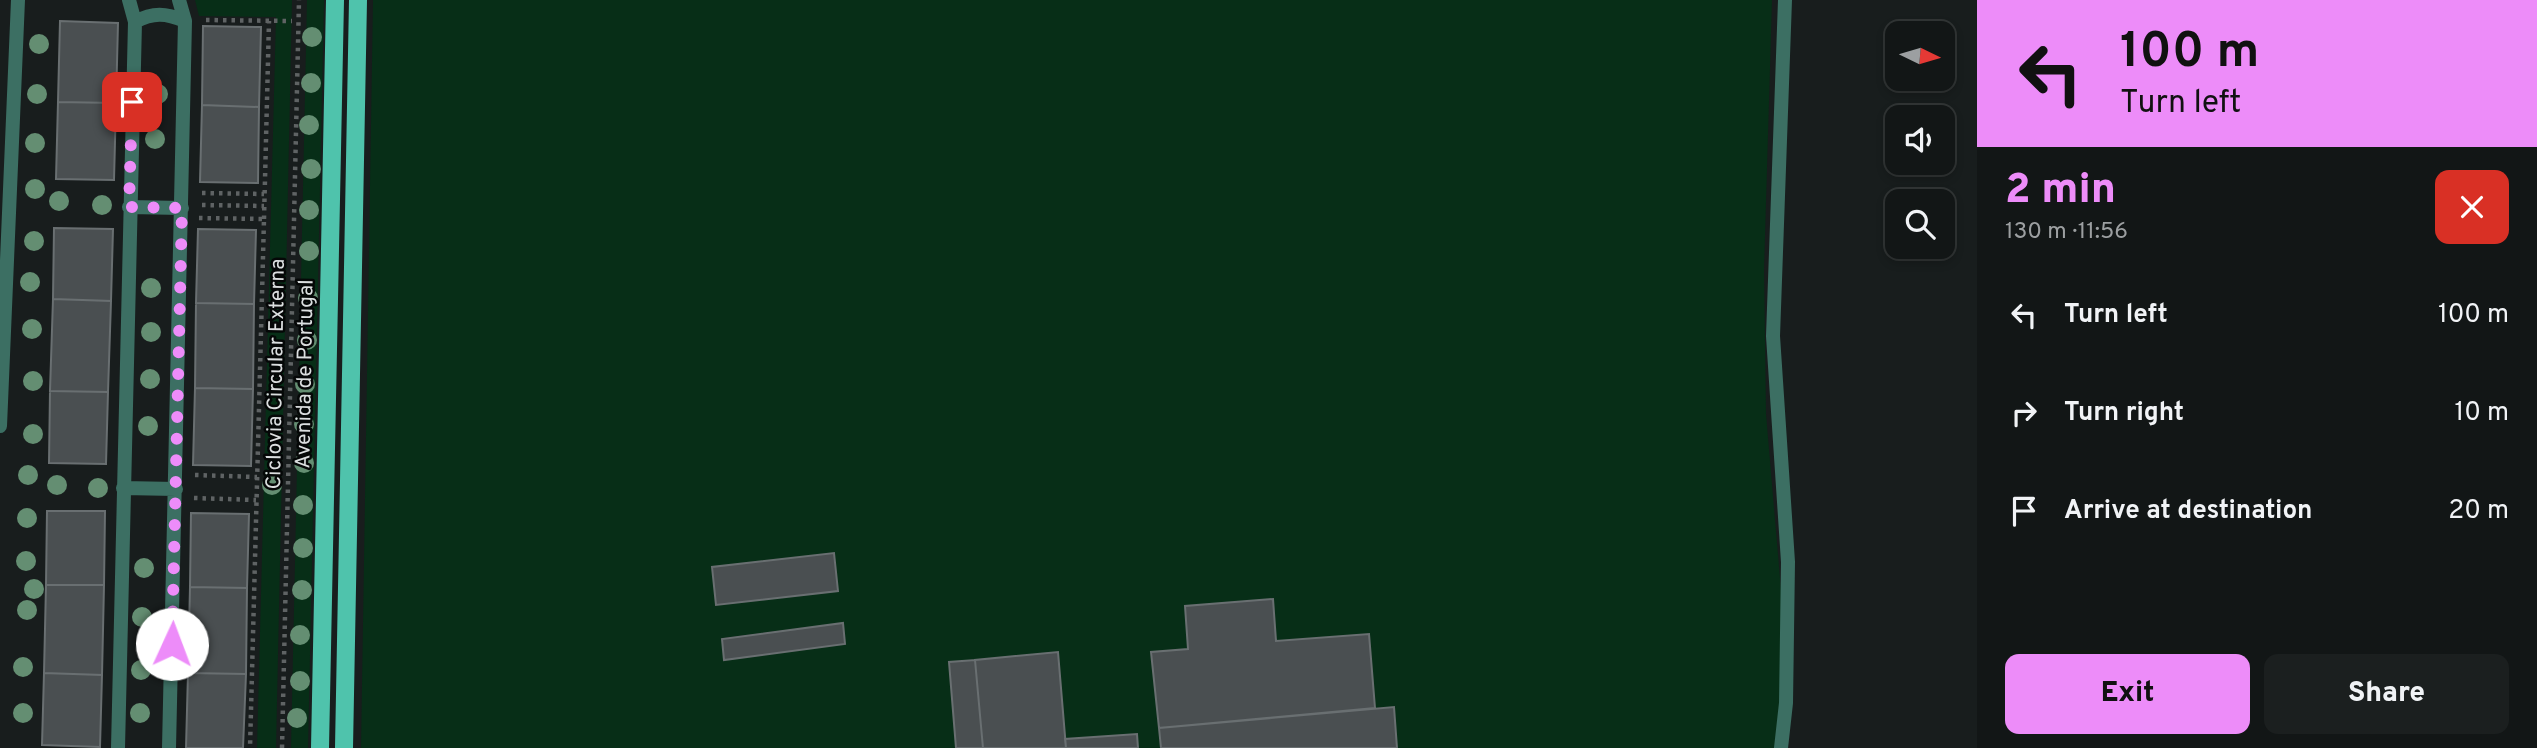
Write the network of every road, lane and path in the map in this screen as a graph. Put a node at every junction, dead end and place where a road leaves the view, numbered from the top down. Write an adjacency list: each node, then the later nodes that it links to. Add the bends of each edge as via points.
1 (18, 0): 21 (street)
2 (129, 0): 12 (street)
3 (179, 0): 9 (street)
4 (299, 0): 31 (path, Ciclovia Circular Externa)
5 (335, 0): 32 (main road, Avenida de Portugal)
6 (358, 0): 33 (main road)
7 (1785, 0): 34 (street, via 1773,337 1788,562)
8 (203, 20): 10 (path)
9 (185, 21): 12 (street, via 166,13); 18 (street)
10 (269, 21): 11 (path); 14 (path)
11 (292, 21)
12 (135, 22): 17 (street)
13 (200, 192): 14 (path)
14 (264, 194): 16 (path)
15 (200, 205): 16 (path)
16 (264, 206): 20 (path)
17 (129, 207): 18 (street); 24 (street)
18 (182, 208): 25 (street)
19 (199, 218): 20 (path)
20 (264, 219): 23 (path)
21 (0, 426)
22 (193, 475): 23 (path)
23 (257, 477): 27 (path)
24 (123, 488): 25 (street); 28 (street)
25 (176, 489): 29 (street)
26 (192, 498): 27 (path)
27 (256, 500): 30 (path)
28 (118, 748)
29 (169, 748)
30 (250, 748)
31 (282, 748)
32 (320, 748)
33 (344, 748)
34 (1782, 748)

